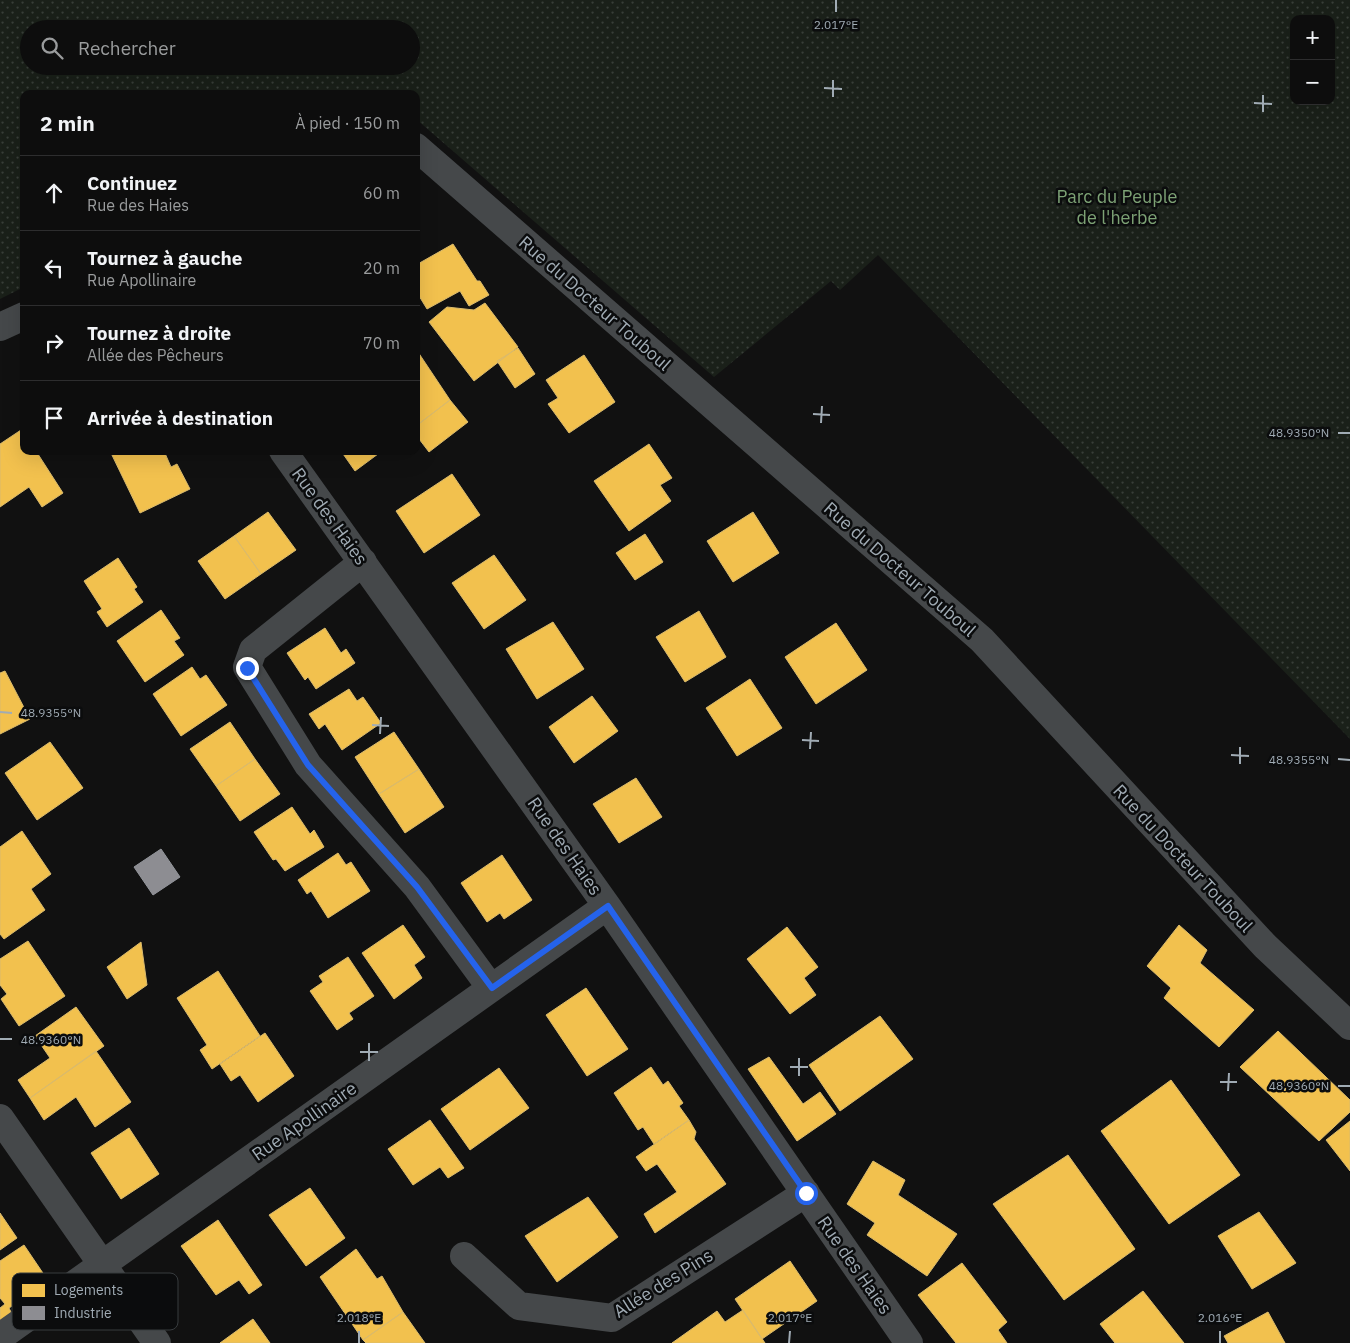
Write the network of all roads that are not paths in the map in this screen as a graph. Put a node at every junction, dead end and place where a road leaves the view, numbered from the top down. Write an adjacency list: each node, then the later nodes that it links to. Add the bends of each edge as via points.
1 (420, 150): 8 (street, Rue du Docteur Touboul, via 982,640 1265,946)
2 (20, 318): 3 (street)
3 (0, 327)
4 (286, 455): 5 (street, Rue des Haies)
5 (363, 562): 6 (street, Rue des Haies); 7 (street, via 253,650 247,668 308,765 417,887)
6 (608, 906): 7 (street, Rue Apollinaire); 10 (street, Rue des Haies)
7 (492, 988): 12 (street, Rue Apollinaire)
8 (1350, 1026)
9 (0, 1118): 12 (street)
10 (806, 1193): 11 (street, Allée des Pins, via 612,1318 519,1306); 19 (street, Rue des Haies)
11 (464, 1256)
12 (103, 1264): 13 (street, Rue Apollinaire); 14 (street)
13 (90, 1273)
14 (109, 1273)
15 (12, 1328): 17 (street, Rue Apollinaire)
16 (148, 1330): 18 (street)
17 (0, 1337)
18 (157, 1343)
19 (909, 1343)

